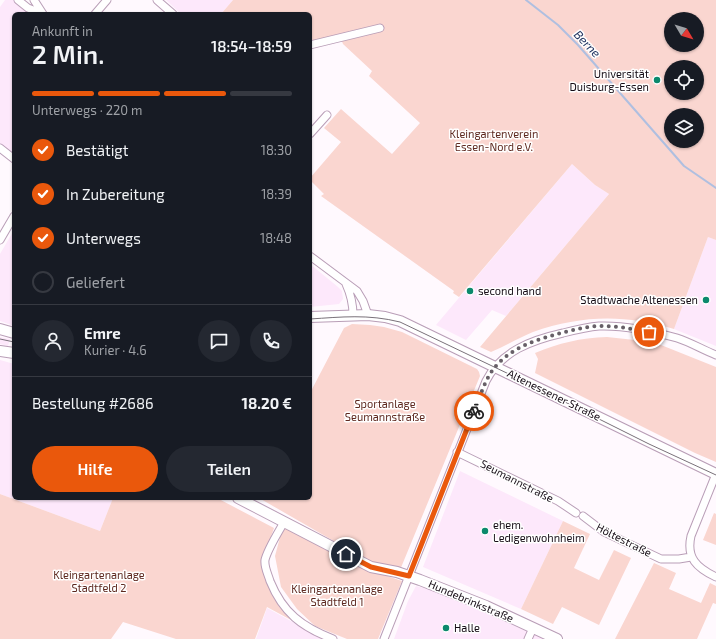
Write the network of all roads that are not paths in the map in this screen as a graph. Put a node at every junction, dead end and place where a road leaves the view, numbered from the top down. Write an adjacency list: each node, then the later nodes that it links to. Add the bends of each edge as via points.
1 (18, 0): 5 (street)
2 (34, 0): 6 (street)
3 (108, 0): 7 (street)
4 (157, 0): 8 (street)
5 (38, 12)
6 (42, 12)
7 (97, 12)
8 (171, 12)
9 (380, 28): 10 (street)
10 (312, 45)
11 (327, 115): 12 (street)
12 (312, 132)
13 (0, 148): 14 (street)
14 (12, 158)
15 (12, 219): 16 (street)
16 (0, 240)
17 (312, 257): 18 (street)
18 (343, 280): 19 (street, via 351,293); 20 (street, via 363,301)
19 (353, 315): 20 (main road, Altenessener Straße); 21 (main road, Altenessener Straße)
20 (368, 315): 27 (main road, Altenessener Straße, via 400,321)
21 (312, 317)
22 (0, 329): 23 (main road)
23 (12, 332)
24 (0, 351): 25 (main road)
25 (12, 353)
26 (716, 355): 27 (street, via 678,338 623,327 600,326 532,341 514,350)
27 (495, 366): 28 (street, via 486,381); 29 (main road, Altenessener Straße)
28 (457, 452): 31 (street, Seumannstraße, via 558,501); 34 (street)
29 (716, 474): 33 (street, via 691,536)
30 (242, 500): 32 (main road, Hundebrinkstraße)
31 (579, 515): 33 (street, Höltestraße, via 604,532 661,558)
32 (284, 522): 34 (main road, Hundebrinkstraße, via 371,567); 37 (street, via 265,560 274,590 287,611 301,623)
33 (692, 557): 35 (street, via 705,572)
34 (409, 576): 36 (main road, Hundebrinkstraße, via 486,606); 38 (street)
35 (716, 577)
36 (533, 628): 39 (street); 40 (main road, Hundebrinkstraße)
37 (333, 639)
38 (384, 639)
39 (528, 639)
40 (557, 639)

